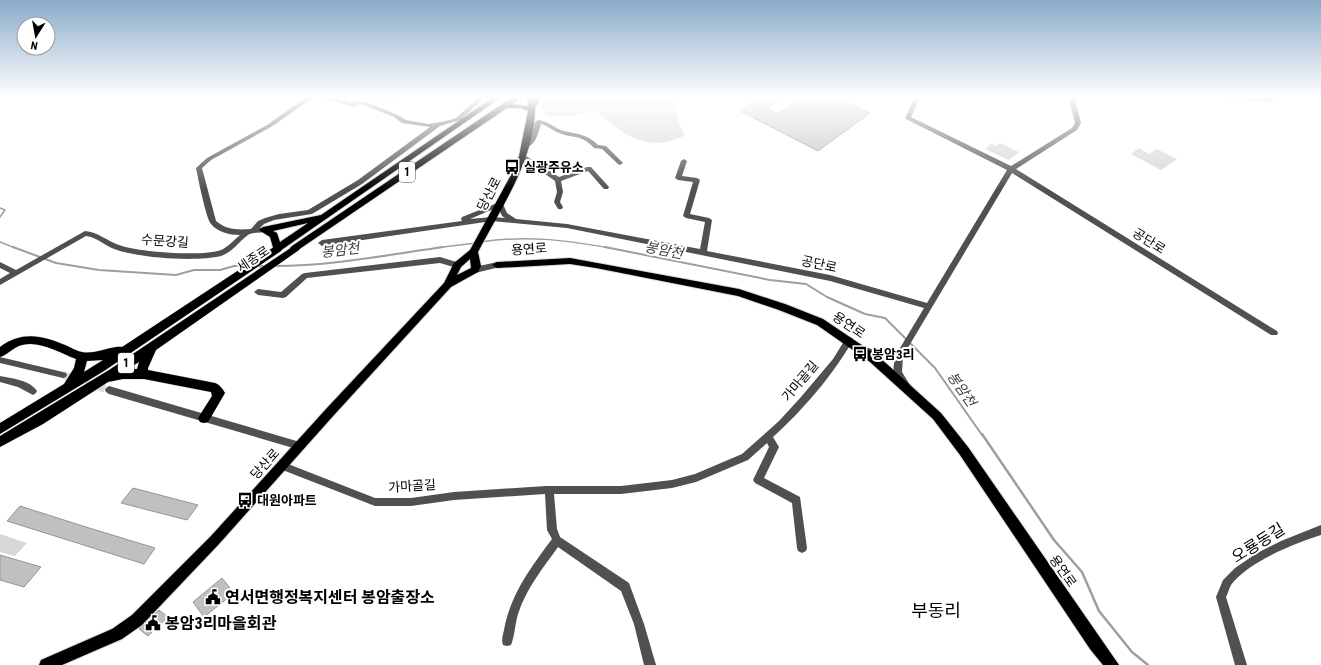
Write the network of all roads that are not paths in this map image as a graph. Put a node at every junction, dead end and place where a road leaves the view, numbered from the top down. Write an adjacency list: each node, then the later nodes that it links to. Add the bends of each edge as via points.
1 (267, 127): 24 (street, 세종로, via 209,159 199,168 213,222 223,231)
2 (435, 127): 24 (street, 수문강길, via 360,182 310,212 273,218 262,222)
3 (455, 127): 19 (main road, 세종로 / 1)
4 (474, 127): 26 (main road, 세종로 / 1)
5 (528, 127): 10 (main road, 당산로)
6 (537, 127): 10 (street, via 534,139)
7 (554, 127): 13 (street, via 564,133 570,132 589,139 596,147 604,147)
8 (926, 127): 14 (street, 공단로)
9 (1075, 127): 14 (street)
10 (524, 146): 11 (main road, 당산로)
11 (523, 156): 15 (street); 17 (main road, 당산로)
12 (684, 161): 29 (street, via 678,178 697,180 686,216 709,220)
13 (620, 162)
14 (1011, 169): 39 (street); 40 (street, 공단로)
15 (558, 180): 16 (street, via 589,168); 18 (street, via 560,192 556,202)
16 (606, 187)
17 (500, 204): 20 (main road, 당산로); 21 (street, via 504,214); 22 (street)
18 (560, 207)
19 (324, 217): 23 (main road); 27 (main road, 세종로 / 1)
20 (491, 221): 21 (street, 공단로); 22 (street, 공단로); 28 (main road, 당산로)
21 (516, 221): 29 (street, 공단로, via 575,228)
22 (453, 224): 25 (street)
23 (263, 230): 24 (street, 세종로); 27 (main road, via 274,235)
24 (250, 232): 34 (street, 수문강길, via 227,250 210,255 141,252 117,247 91,233 79,235)
25 (322, 243)
26 (295, 248): 42 (highway, 세종로 / 1)
27 (277, 249): 43 (highway, 세종로 / 1)
28 (473, 252): 32 (main road, 당산로); 33 (main road)
29 (703, 254): 39 (street, 공단로, via 830,278)
30 (0, 265): 34 (street)
31 (497, 265): 33 (street); 41 (main road, 용연로, via 570,261 739,293 820,322)
32 (459, 266): 33 (main road, via 470,261); 35 (main road, via 459,275); 37 (main road); 38 (street, via 440,260 305,276 283,295)
33 (475, 267): 35 (main road)
34 (19, 272): 36 (street)
35 (465, 275): 37 (main road)
36 (0, 282)
37 (448, 285): 60 (main road, 당산로)
38 (258, 292)
39 (928, 306): 45 (street)
40 (1274, 333)
41 (853, 343): 45 (street, via 877,354); 53 (main road, 용연로); 58 (street, 가마골길, via 804,400)
42 (153, 346): 48 (highway, via 142,368); 51 (highway, 세종로 / 1)
43 (131, 347): 46 (highway, via 102,356); 52 (highway, 세종로 / 1)
44 (0, 353): 46 (highway, via 16,341 34,338)
45 (900, 354): 53 (street, via 898,372)
46 (82, 357): 52 (highway, via 80,369)
47 (0, 360): 49 (street)
48 (144, 374): 51 (highway, via 123,374); 56 (highway, via 215,388 219,392 217,398)
49 (63, 375)
50 (0, 379): 55 (street, via 20,384)
51 (101, 380): 59 (highway, 세종로 / 1)
52 (68, 388): 57 (highway, 세종로 / 1)
53 (908, 388): 69 (main road, 용연로, via 937,416 964,451 1095,644)
54 (110, 390): 56 (street)
55 (33, 391)
56 (204, 418): 60 (street)
57 (0, 429)
58 (768, 436): 62 (street, 가마골길, via 745,457 696,478 672,484 621,490); 65 (street, via 774,447 758,480 797,500)
59 (0, 442)
60 (300, 446): 61 (main road, 당산로)
61 (283, 466): 62 (street, 가마골길, via 375,502 411,502 454,496); 67 (main road, 당산로, via 137,620 117,634)
62 (549, 490): 64 (street, via 552,530)
63 (1321, 530): 70 (street, 오룡동길, via 1295,538 1257,559 1228,581 1220,597)
64 (557, 540): 66 (street, via 518,600); 68 (street, via 625,588 639,624)
65 (802, 548)
66 (507, 641)
67 (46, 665)
68 (650, 665)
69 (1112, 665)
70 (1241, 665)

